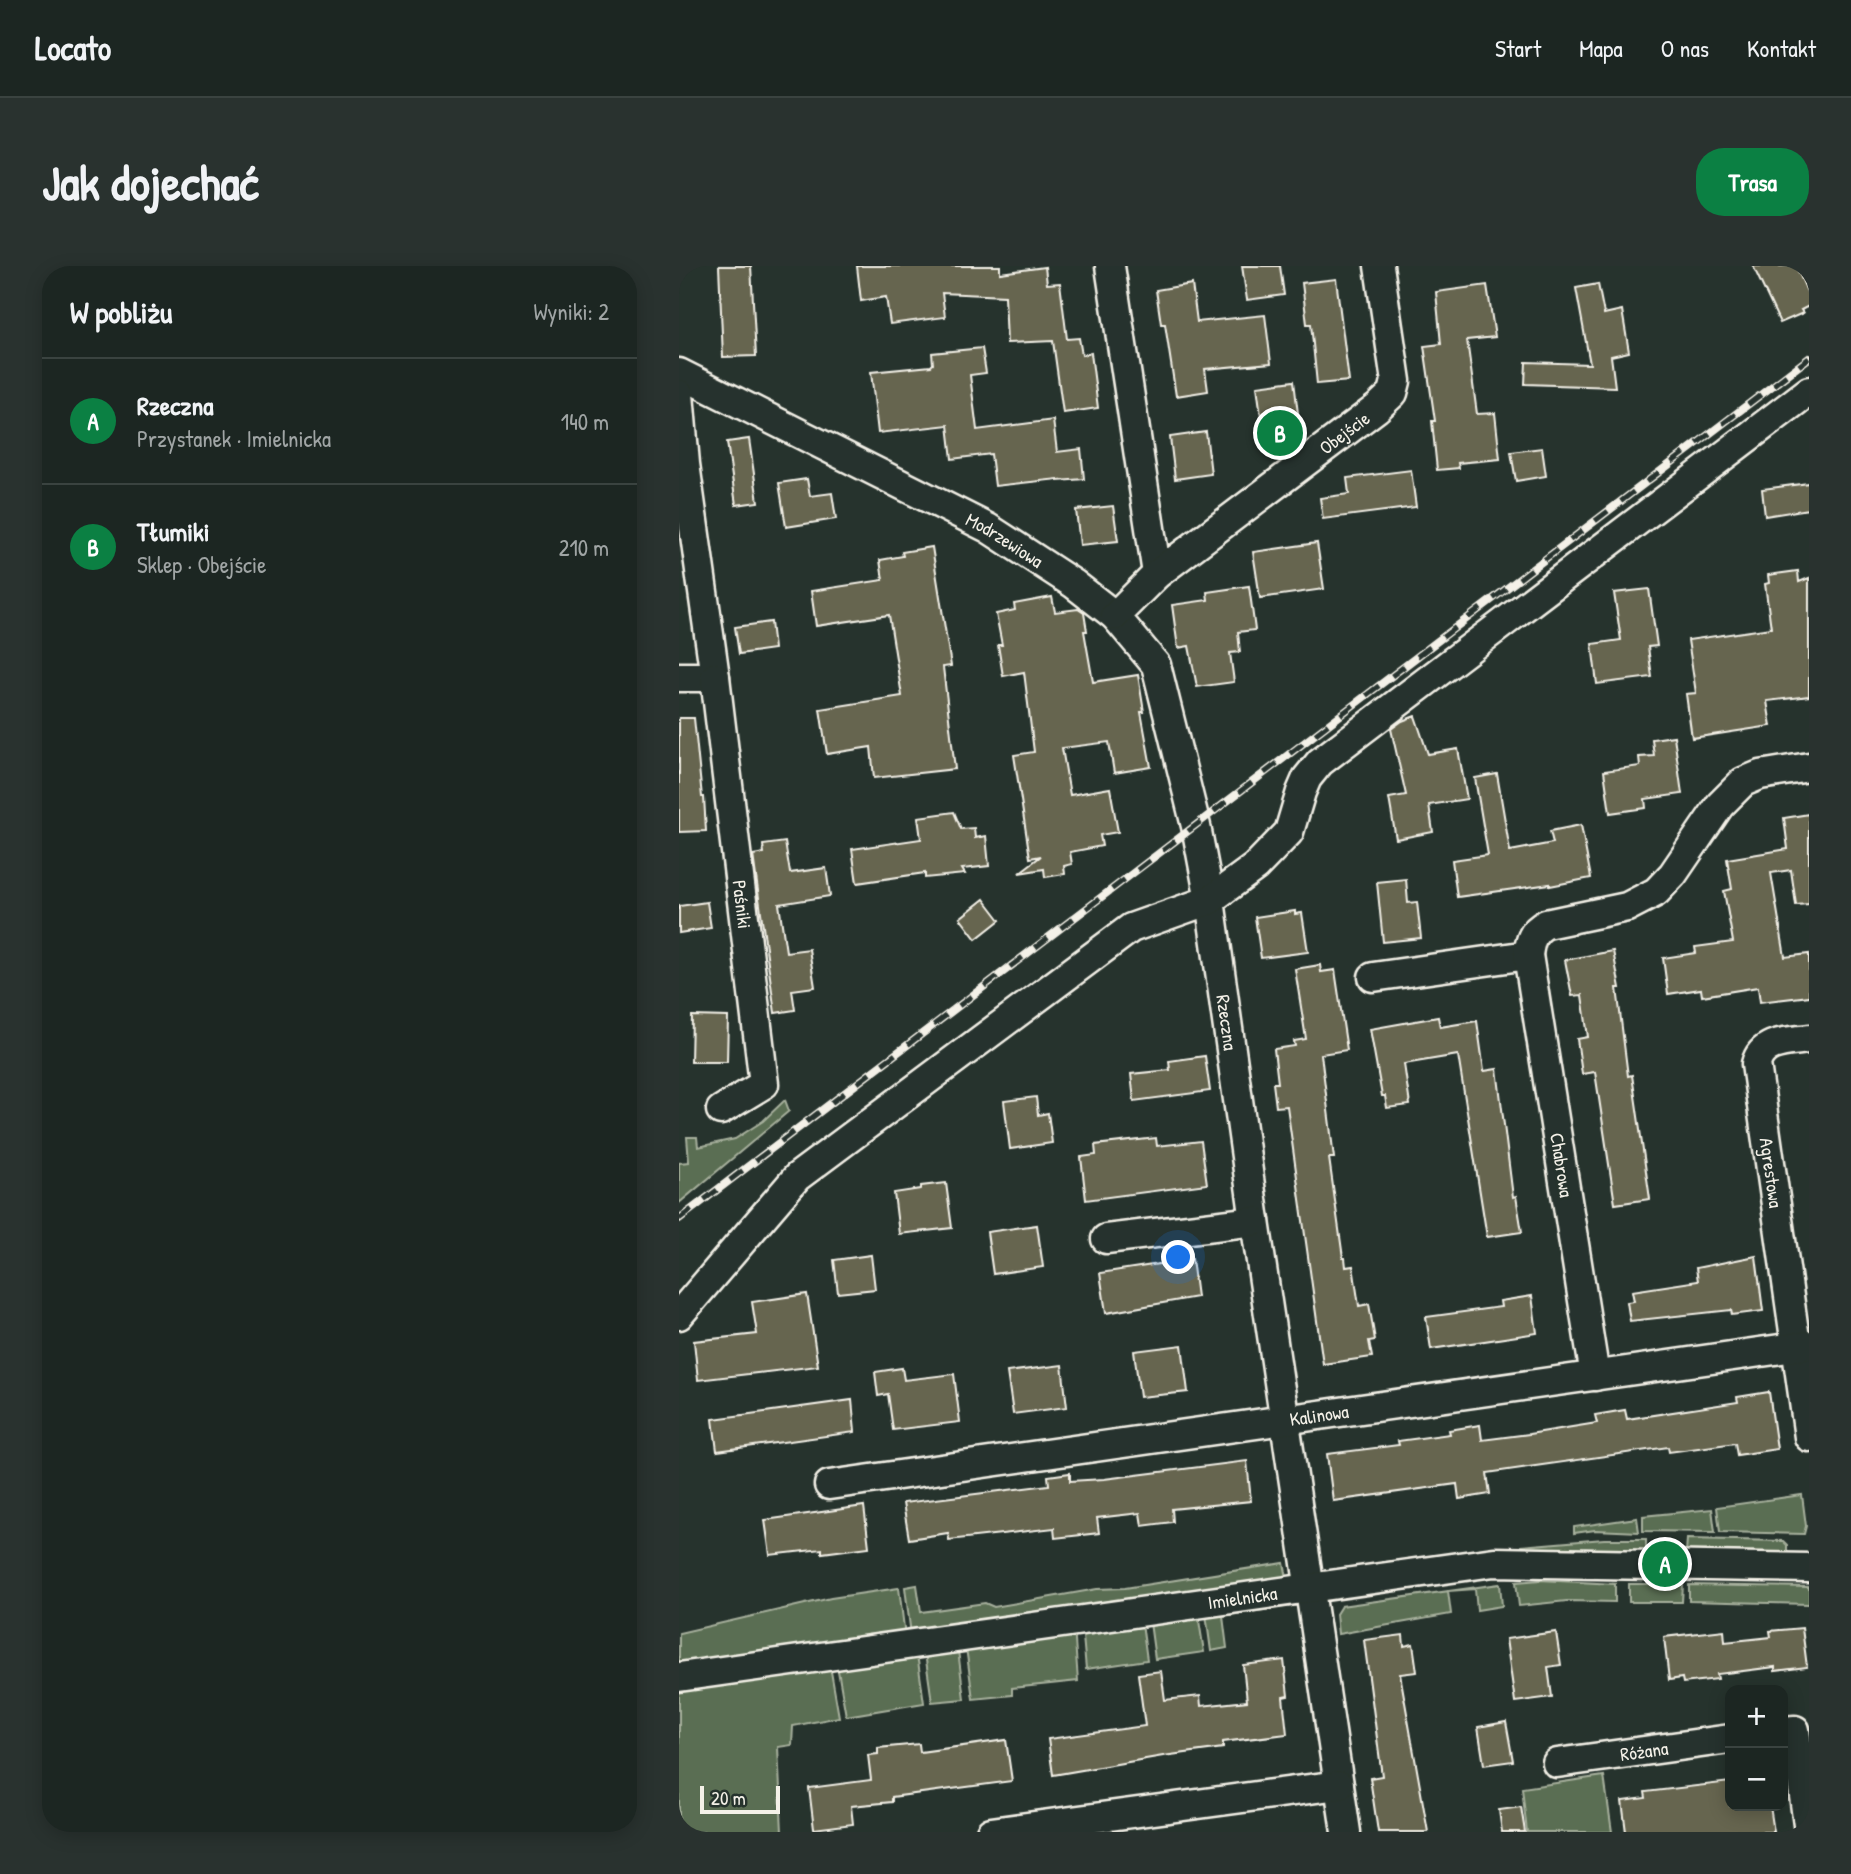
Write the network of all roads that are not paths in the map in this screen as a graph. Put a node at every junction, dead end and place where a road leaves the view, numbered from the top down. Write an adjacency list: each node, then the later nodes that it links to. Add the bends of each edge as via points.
1 (1110, 266): 6 (street)
2 (1379, 266): 6 (street, Obejście, via 1395,369 1393,393)
3 (679, 373): 7 (street, Modrzewiowa, via 988,528)
4 (1809, 391): 12 (street, via 1320,762 1307,778 1289,832 1255,867)
5 (679, 394): 9 (street, Paśniki)
6 (1157, 574): 7 (street, Obejście)
7 (1115, 616): 11 (street, Modrzewiowa, via 1156,666)
8 (679, 677): 9 (street)
9 (715, 677): 16 (street, Paśniki, via 764,1084)
10 (1809, 766): 13 (street, via 1742,782 1656,892 1627,907 1540,927 1533,934)
11 (1196, 826): 12 (street, Rzeczna)
12 (1210, 900): 17 (street, Rzeczna); 19 (street, via 1131,928 797,1177)
13 (1528, 955): 14 (street); 21 (street, Chabrowa)
14 (1373, 977)
15 (1809, 1039): 20 (street, Agrestowa, via 1765,1047 1756,1064)
16 (721, 1110)
17 (1255, 1221): 18 (street); 22 (street, Rzeczna)
18 (1106, 1239)
19 (679, 1315)
20 (1803, 1346): 21 (street, Kalinowa); 23 (street)
21 (1595, 1376): 22 (street, Kalinowa)
22 (1284, 1420): 24 (street, Kalinowa); 26 (street, Rzeczna)
23 (1809, 1437)
24 (829, 1485)
25 (1809, 1568): 26 (street, Imielnicka, via 1494,1562)
26 (1309, 1587): 27 (street, Imielnicka); 31 (street, Rzeczna)
27 (679, 1677)
28 (1788, 1731): 34 (street, via 1795,1730)
29 (1725, 1740): 30 (street, Różana)
30 (1556, 1763)
31 (1339, 1785): 32 (street); 33 (street, Rzeczna)
32 (991, 1832)
33 (1346, 1832)
34 (1808, 1832)

